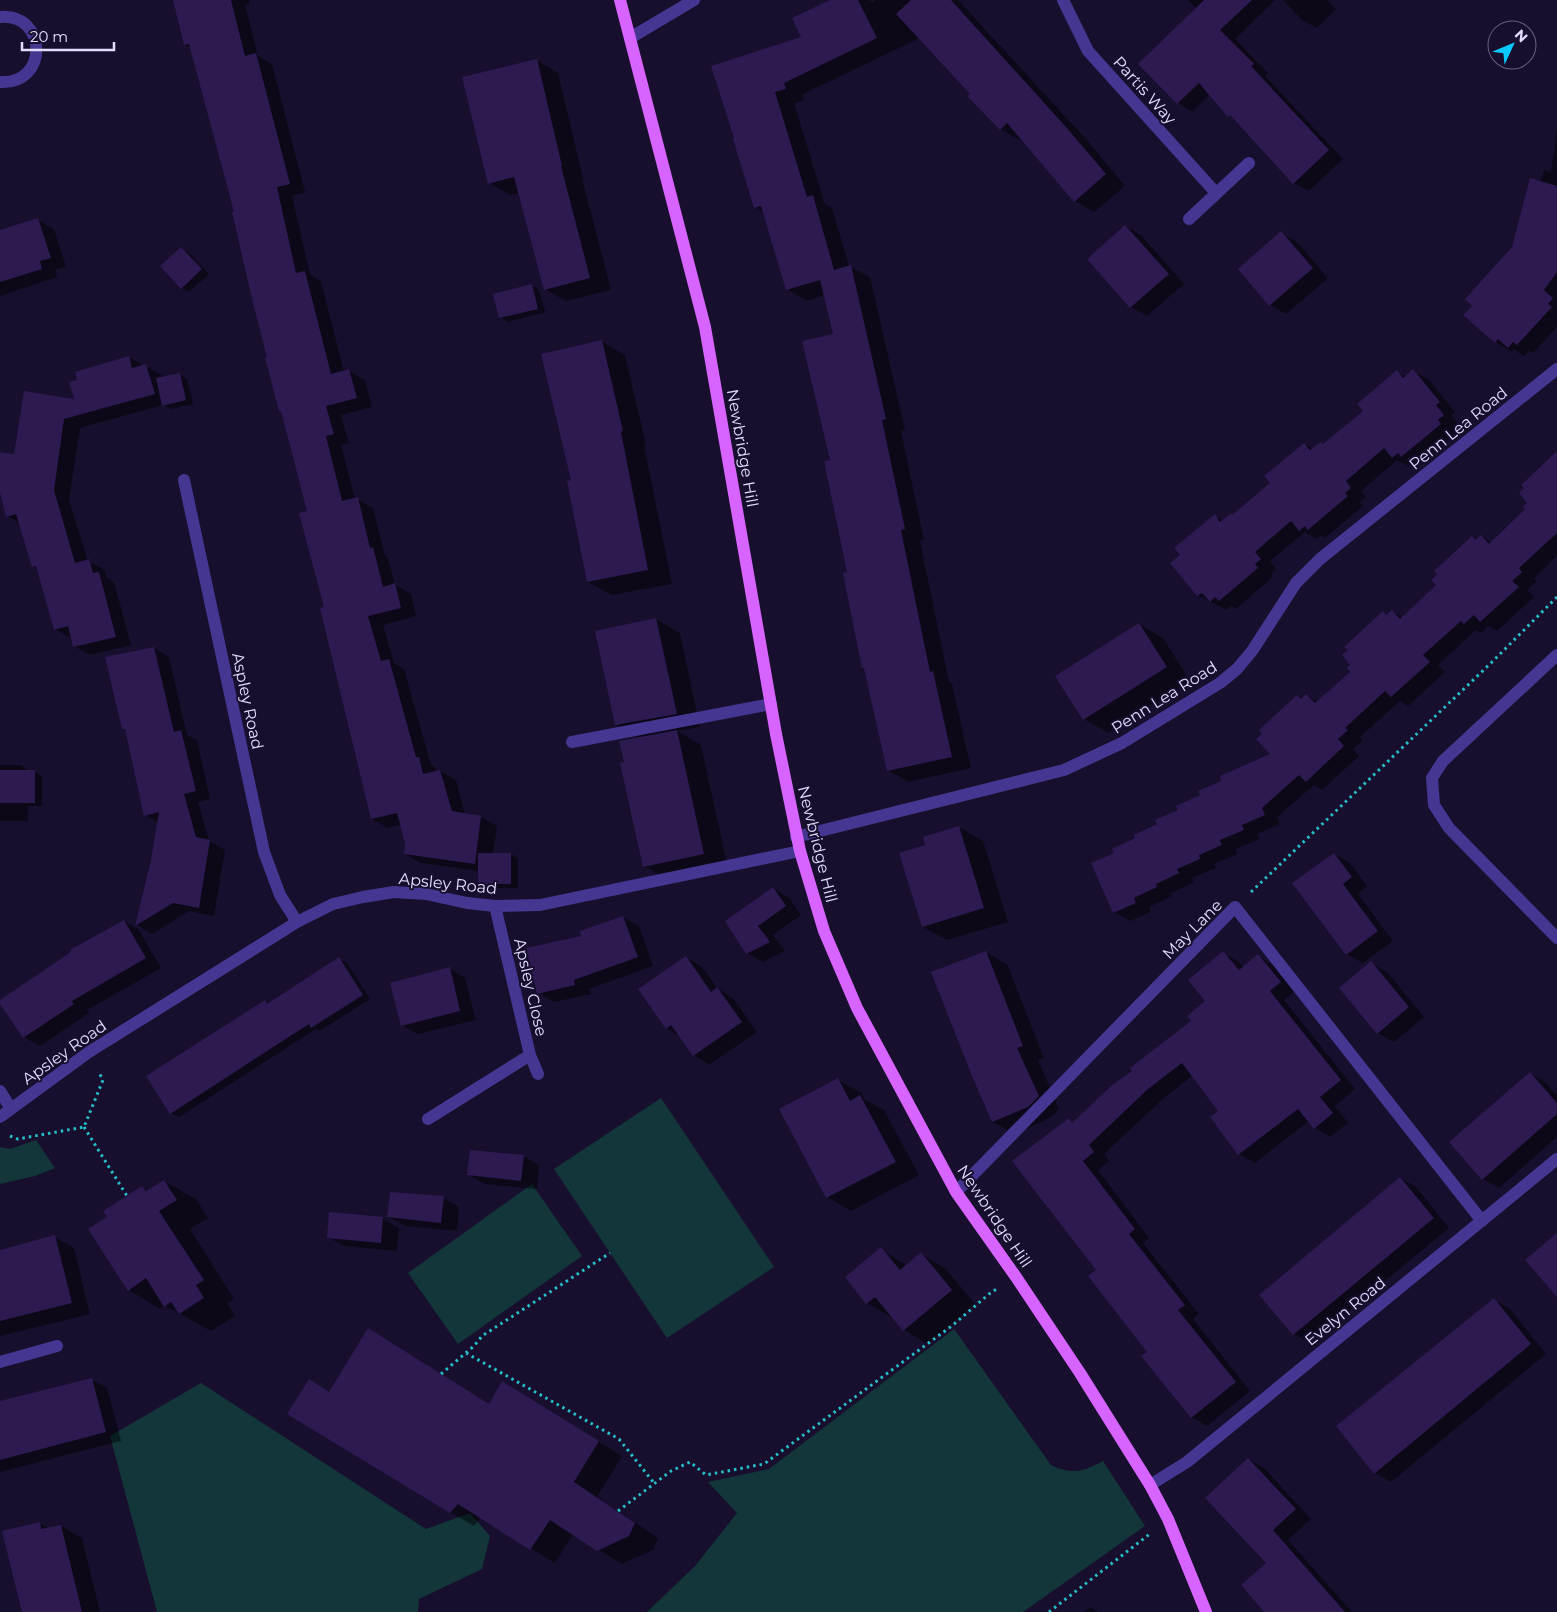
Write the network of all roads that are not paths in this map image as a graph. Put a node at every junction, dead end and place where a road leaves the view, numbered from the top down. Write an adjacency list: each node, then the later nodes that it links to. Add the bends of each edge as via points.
1 (620, 0): 5 (main road, Newbridge Hill)
2 (694, 0): 5 (street)
3 (1062, 0): 8 (street, Partis Way, via 1088,51)
4 (0, 17): 6 (street, via 20,20 29,27 36,39 37,50 34,65 27,74 19,79)
5 (630, 38): 13 (main road, Newbridge Hill, via 705,327)
6 (0, 82)
7 (1249, 163): 8 (street)
8 (1216, 193): 9 (street)
9 (1189, 219)
10 (1557, 369): 15 (street, Penn Lea Road, via 1320,559 1296,583 1237,669 1122,744 1064,770)
11 (184, 480): 18 (street, Aspley Road, via 264,852 280,895)
12 (1557, 655): 19 (street, via 1443,761 1432,778 1434,805 1449,828)
13 (771, 704): 14 (street); 15 (main road, Newbridge Hill)
14 (572, 742)
15 (796, 837): 16 (main road, Newbridge Hill)
16 (800, 851): 17 (street, Apsley Road, via 540,905); 27 (main road, Newbridge Hill, via 824,931 857,1008)
17 (495, 906): 18 (street, Apsley Road, via 394,892 334,904); 20 (street, Apsley Close)
18 (296, 922): 23 (street, Apsley Road, via 89,1052)
19 (1557, 938)
20 (530, 1055): 21 (street, Apsley Close); 25 (street)
21 (538, 1074)
22 (0, 1091): 23 (street)
23 (11, 1109): 24 (street, Apsley Road)
24 (0, 1116)
25 (428, 1119)
26 (1557, 1159): 28 (street, Evelyn Road)
27 (956, 1192): 28 (street, May Lane, via 1235,907); 31 (main road, Newbridge Hill, via 1075,1365)
28 (1482, 1221): 31 (street, Evelyn Road, via 1187,1462)
29 (57, 1346): 30 (street)
30 (0, 1362)
31 (1150, 1485): 32 (main road, Newbridge Hill, via 1168,1519)
32 (1206, 1612)

